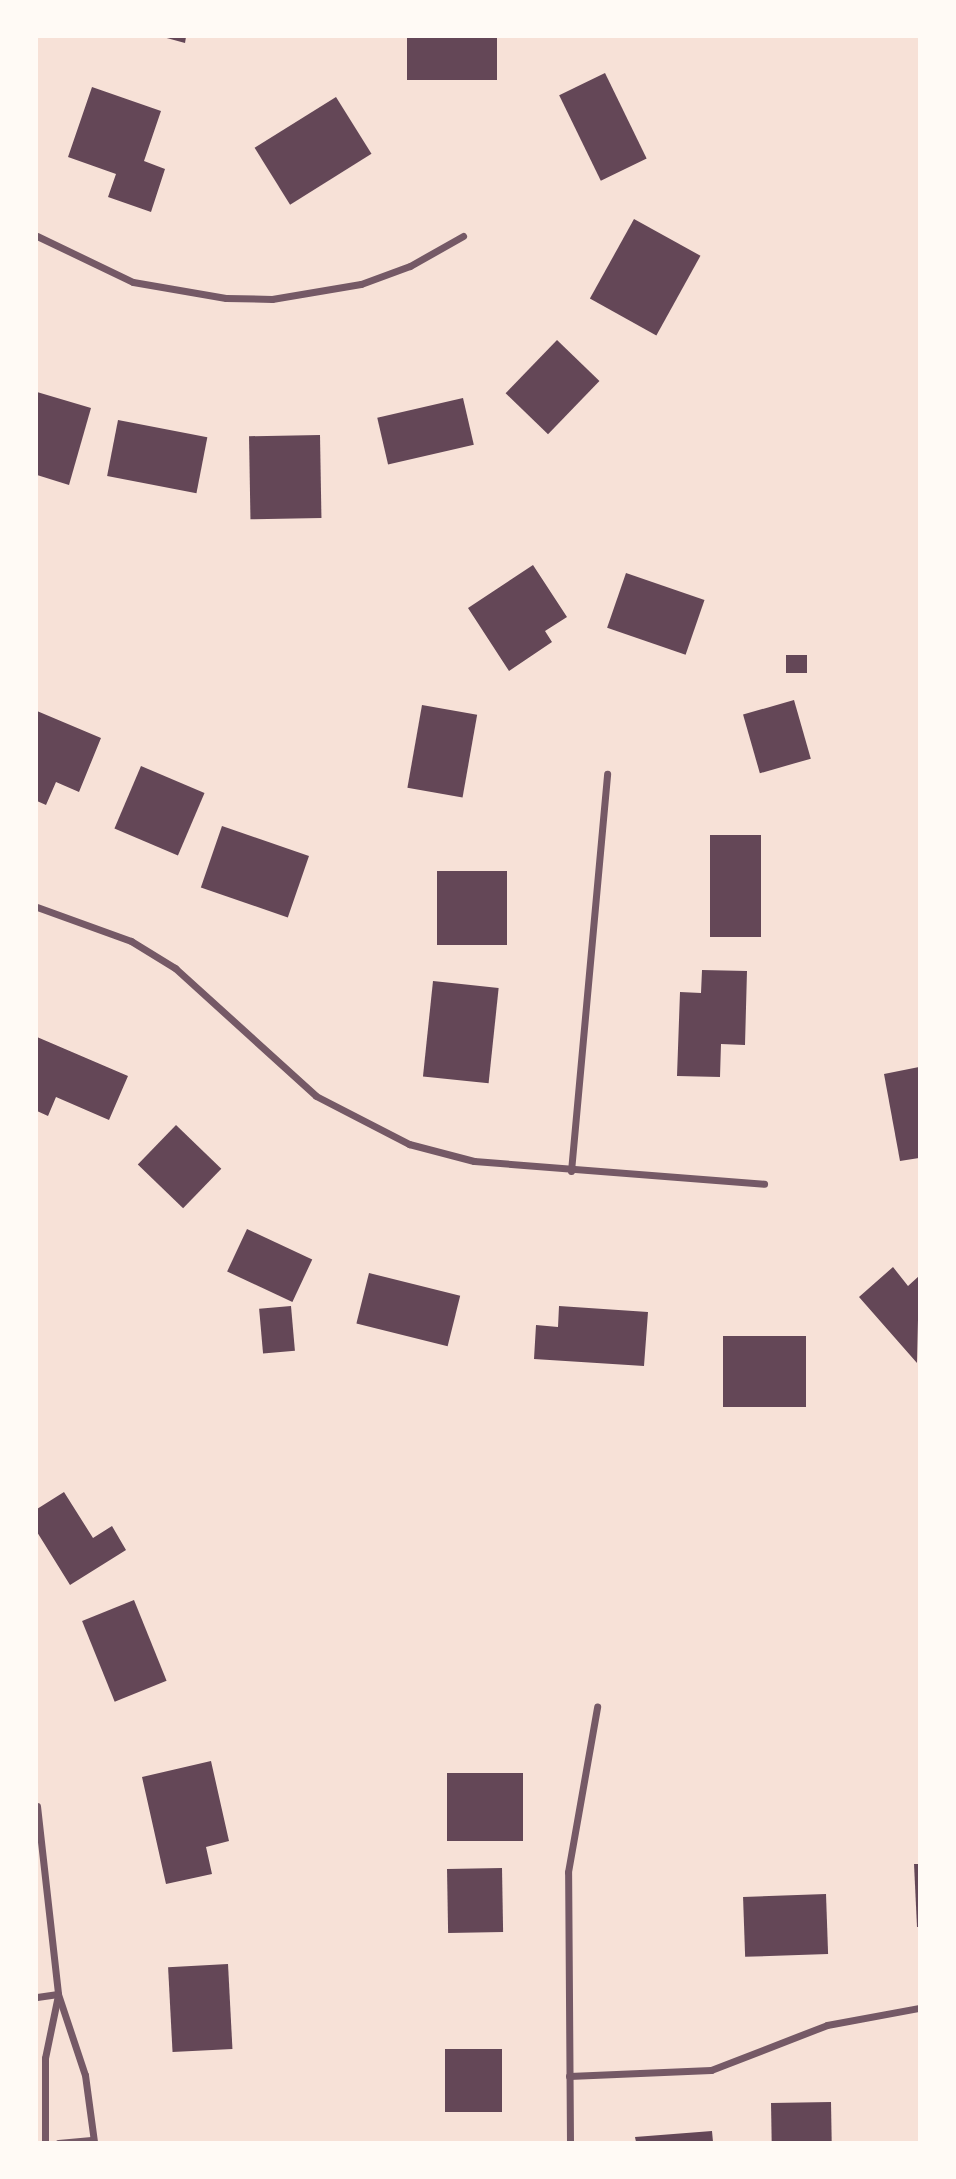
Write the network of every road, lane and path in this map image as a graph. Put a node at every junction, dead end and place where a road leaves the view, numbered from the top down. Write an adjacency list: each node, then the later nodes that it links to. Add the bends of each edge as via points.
1 (37, 236): 2 (street, via 133,282 226,299 272,299 361,284 410,266)
2 (463, 236)
3 (607, 774): 5 (street)
4 (37, 907): 5 (street, via 131,941 175,968 307,1089 359,1122 408,1144 474,1161)
5 (571, 1171): 6 (street)
6 (764, 1184)
7 (597, 1707): 12 (street, via 568,1872)
8 (37, 1806): 9 (street)
9 (58, 1994): 10 (street); 13 (street, via 85,2075); 14 (street, via 45,2058)
10 (37, 1997)
11 (919, 2008): 12 (street, via 827,2025 711,2070)
12 (569, 2076): 16 (street)
13 (94, 2141): 15 (lane)
14 (45, 2142)
15 (58, 2142)
16 (570, 2142)

